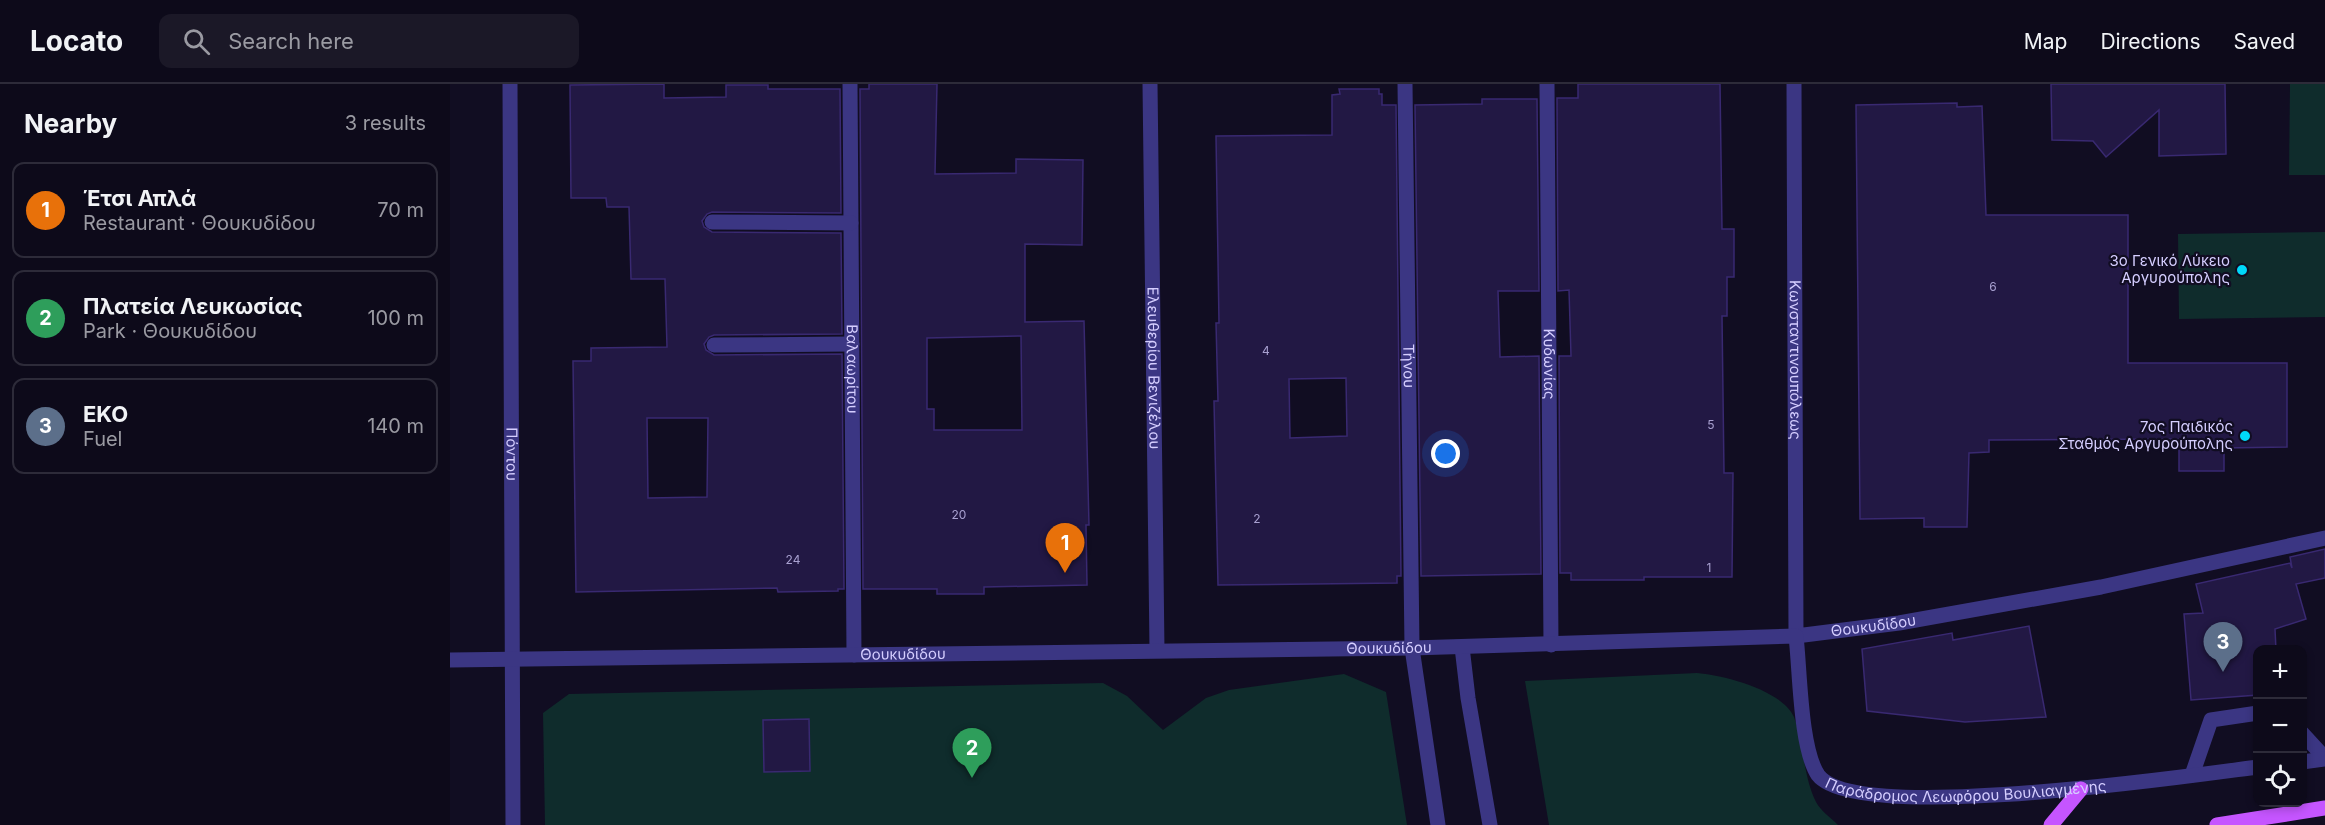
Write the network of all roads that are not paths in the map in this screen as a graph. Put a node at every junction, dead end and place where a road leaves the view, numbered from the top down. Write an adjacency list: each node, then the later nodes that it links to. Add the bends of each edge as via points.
1 (510, 84): 18 (street, Πόντου)
2 (850, 84): 8 (street, Βαλαωρίτου)
3 (1150, 84): 16 (street, Ελευθερίου Βενιζέλου)
4 (1406, 84): 15 (street, Τήνου)
5 (1547, 84): 13 (street, Κυδωνίας)
6 (1794, 84): 12 (street, Κωνσταντινουπόλεως)
7 (712, 222): 8 (street)
8 (851, 223): 9 (street, Βαλαωρίτου)
9 (852, 344): 10 (street); 17 (street, Βαλαωρίτου)
10 (714, 345)
11 (2322, 538): 12 (street, Θουκυδίδου, via 2101,587 1899,623)
12 (1796, 636): 13 (street, Θουκυδίδου); 26 (street, Παράδρομος Λεωφόρου Βουλιαγμένης, via 1808,748 1827,784 1856,794 1910,800)
13 (1551, 645): 14 (street, Θουκυδίδου)
14 (1462, 647): 15 (street, Θουκυδίδου); 30 (street)
15 (1412, 648): 16 (street, Θουκυδίδου); 29 (street, Τήνου)
16 (1157, 650): 17 (street, Θουκυδίδου)
17 (854, 654): 18 (street, Θουκυδίδου)
18 (513, 659): 19 (street, Θουκυδίδου); 28 (street, Πόντου)
19 (450, 660)
20 (2253, 714): 25 (street, via 2211,720)
21 (2307, 738): 22 (street)
22 (2325, 758): 23 (street)
23 (2307, 761)
24 (2253, 768): 25 (street, Παράδρομος Λεωφόρου Βουλιαγμένης)
25 (2192, 775): 26 (street, Παράδρομος Λεωφόρου Βουλιαγμένης)
26 (2081, 789): 31 (main road)
27 (2325, 808): 32 (main road)
28 (513, 825)
29 (1438, 825)
30 (1490, 825)
31 (2051, 825)
32 (2217, 825)

